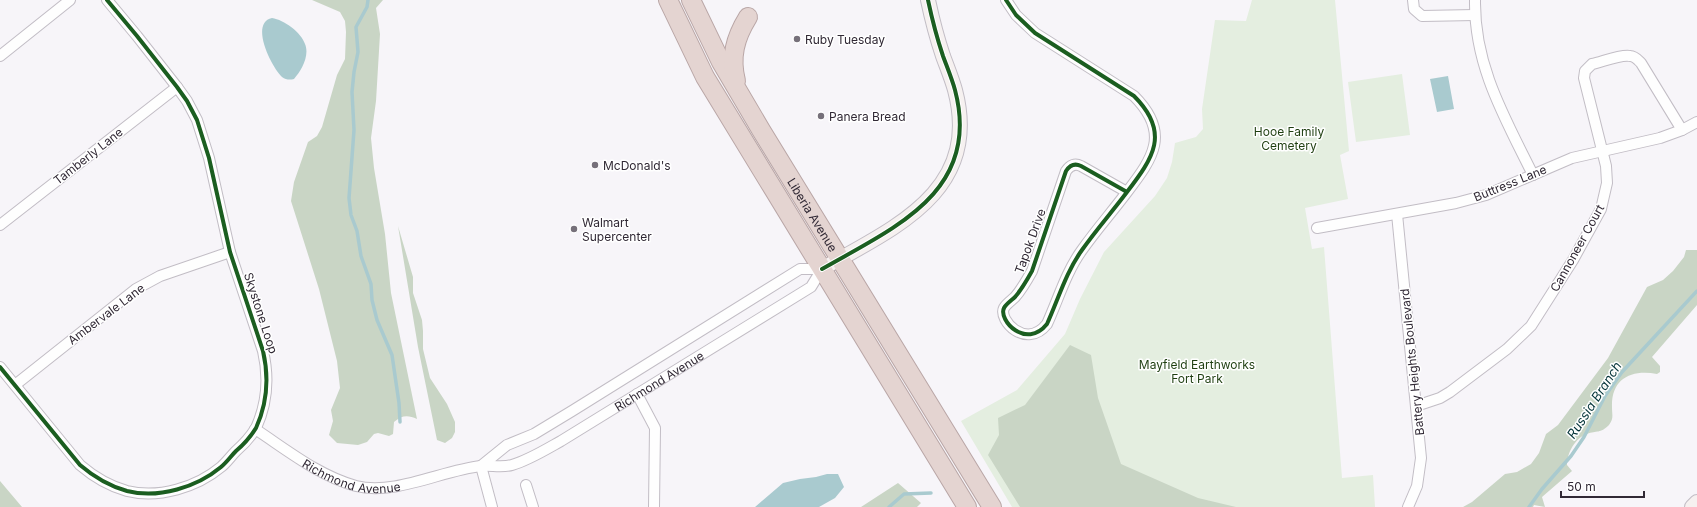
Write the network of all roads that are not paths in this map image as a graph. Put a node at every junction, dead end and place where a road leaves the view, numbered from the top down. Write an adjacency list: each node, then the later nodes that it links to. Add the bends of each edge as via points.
1 (70, 0): 11 (street)
2 (107, 0): 12 (street, Skystone Loop)
3 (668, 0): 24 (highway, Liberia Avenue, via 705,77)
4 (691, 0): 13 (highway, Liberia Avenue)
5 (928, 0): 23 (street, Richmond Avenue, via 959,108 959,135 953,162 939,189 916,212)
6 (1006, 0): 18 (street, Tapok Drive, via 1016,15 1035,32 1134,96 1149,116 1154,147 1148,163)
7 (1413, 0): 9 (street, via 1414,9 1422,16)
8 (1475, 0): 9 (street)
9 (1475, 15): 17 (street, via 1479,49 1490,86)
10 (748, 17): 13 (highway, via 740,29 733,54)
11 (0, 56)
12 (177, 87): 20 (street, Tamberly Lane); 22 (street, Skystone Loop, via 197,120 204,140)
13 (739, 94): 23 (highway, Liberia Avenue)
14 (1697, 122): 15 (street, Buttress Lane)
15 (1682, 130): 16 (street, Buttress Lane, via 1660,138); 16 (street, Cannoneer Court, via 1641,63 1630,56 1623,56 1592,64 1585,71 1584,83)
16 (1603, 150): 17 (street, Buttress Lane, via 1572,158); 28 (street, Cannoneer Court, via 1607,182 1602,209 1531,326 1507,349 1450,392)
17 (1533, 174): 19 (street, Buttress Lane, via 1486,195)
18 (1127, 192): 18 (street, Tapok Drive, via 1082,166 1072,165 1066,171 1032,270 1004,309 1004,316 1016,332 1031,335 1042,330 1047,324 1076,259)
19 (1397, 214): 21 (street, Buttress Lane); 28 (street, Battery Heights Boulevard)
20 (0, 225)
21 (1317, 228)
22 (230, 252): 26 (street, Ambervale Lane, via 167,273 136,289); 29 (street, Skystone Loop, via 267,366 266,393)
23 (840, 259): 24 (street, Richmond Avenue); 37 (highway, Liberia Avenue)
24 (822, 269): 27 (street, Richmond Avenue, via 811,287); 30 (street, Richmond Avenue, via 800,269 572,412 534,434 507,445); 36 (highway, Liberia Avenue)
25 (0, 367): 26 (street, Skystone Loop)
26 (15, 385): 29 (street, Skystone Loop, via 80,465 95,477 128,491 162,492 182,488 200,480 221,467)
27 (637, 394): 30 (street, Richmond Avenue, via 537,454 505,466); 35 (street, via 655,428)
28 (1416, 406): 38 (street, Battery Heights Boulevard, via 1420,474)
29 (255, 429): 30 (street, Richmond Avenue, via 314,468 357,486 390,487)
30 (481, 466): 33 (street)
31 (526, 485): 34 (street)
32 (1697, 502): 39 (street)
33 (492, 507)
34 (533, 507)
35 (654, 507)
36 (967, 507)
37 (992, 507)
38 (1408, 507)
39 (1692, 507)

